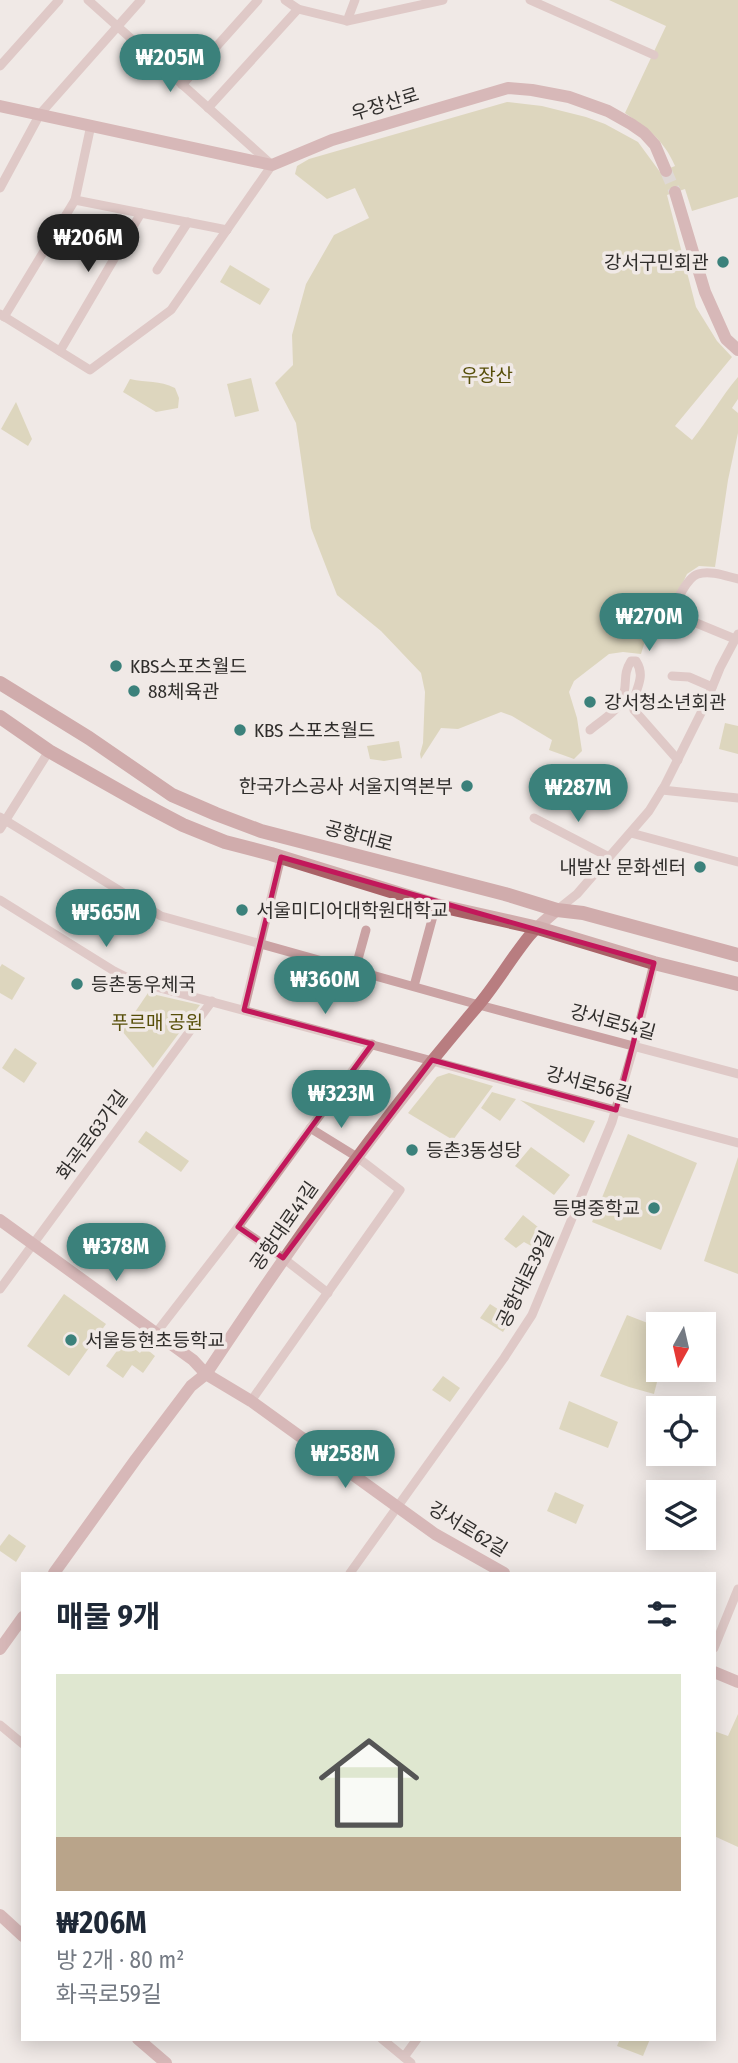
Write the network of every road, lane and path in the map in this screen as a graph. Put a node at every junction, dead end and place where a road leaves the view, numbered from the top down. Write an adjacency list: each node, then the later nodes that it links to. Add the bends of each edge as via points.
1 (60, 0): 13 (street)
2 (88, 0): 11 (street)
3 (141, 0): 11 (street)
4 (258, 0): 14 (street)
5 (285, 0): 9 (street)
6 (355, 0): 10 (street)
7 (443, 0): 10 (street)
8 (530, 0): 12 (street)
9 (298, 9): 10 (street); 16 (street)
10 (347, 21)
11 (117, 26): 14 (street); 17 (street)
12 (654, 55)
13 (0, 66)
14 (182, 85): 16 (street)
15 (0, 106): 17 (street)
16 (208, 108): 19 (street)
17 (40, 114): 18 (street); 21 (street)
18 (91, 125): 19 (street); 23 (street)
19 (272, 165): 20 (street, 우장산로, via 332,140 508,88 569,97 608,111 644,133 655,145); 26 (street)
20 (666, 171)
21 (0, 188)
22 (675, 192): 29 (street, via 705,292 726,339)
23 (75, 200): 24 (street); 28 (street)
24 (141, 213): 25 (street); 30 (street)
25 (188, 222): 26 (street); 27 (street)
26 (227, 230): 30 (street, via 171,310 90,370)
27 (157, 270)
28 (2, 316): 30 (street)
29 (738, 350)
30 (60, 351)
31 (738, 579): 32 (street, via 697,574 687,581)
32 (672, 613): 33 (street); 34 (street)
33 (663, 632)
34 (737, 636): 37 (street)
35 (672, 676): 37 (street, via 689,677)
36 (0, 683): 53 (main road, 공항대로, via 172,795 216,814 261,831)
37 (712, 687): 41 (street)
38 (0, 718): 40 (main road)
39 (590, 730): 41 (street, via 621,703 625,670 636,661 641,681 634,710)
40 (49, 751): 44 (street); 48 (main road, via 183,825)
41 (678, 760): 42 (street)
42 (662, 790): 43 (street); 47 (street)
43 (738, 798)
44 (3, 818): 46 (street); 56 (street, 강서로54길, via 162,916)
45 (534, 818): 49 (street)
46 (0, 829)
47 (631, 833): 49 (street); 50 (street)
48 (281, 857): 52 (main road); 56 (street)
49 (610, 857): 53 (street)
50 (738, 862)
51 (0, 900): 62 (street, 강서로56길, via 134,981)
52 (436, 905): 54 (main road); 61 (street)
53 (557, 910): 54 (street, 공항대로41길); 57 (main road, 공항대로)
54 (538, 928): 58 (main road); 63 (street, 공항대로41길)
55 (366, 930): 59 (street)
56 (260, 943): 59 (street, 강서로54길); 64 (street)
57 (738, 955)
58 (654, 963): 60 (main road); 66 (street, 공항대로39길)
59 (355, 970): 61 (street, 강서로54길)
60 (738, 984)
61 (414, 986): 63 (street, 강서로54길)
62 (212, 1001): 64 (street, 강서로56길); 75 (street, 화곡로63가길)
63 (479, 1005): 66 (street, 강서로54길); 67 (street, 공항대로41길)
64 (244, 1010): 65 (street, 강서로56길)
65 (372, 1044): 67 (street, 강서로56길); 70 (street)
66 (634, 1046): 68 (street, 강서로54길); 69 (street, 공항대로39길)
67 (432, 1060): 69 (street, 강서로56길); 72 (street, 공항대로41길)
68 (738, 1074)
69 (616, 1110): 71 (street, 강서로56길); 82 (street, 공항대로39길, via 532,1315)
70 (310, 1128): 72 (street); 74 (street)
71 (738, 1143)
72 (357, 1157): 76 (street, 공항대로41길); 78 (street, via 400,1190)
73 (0, 1220): 75 (street, 강서로62길)
74 (239, 1227): 76 (street); 79 (street)
75 (34, 1245): 77 (street, 화곡로63가길); 79 (street, 강서로62길)
76 (283, 1258): 78 (street); 80 (street, 공항대로41길)
77 (0, 1289)
78 (328, 1293): 81 (street)
79 (156, 1333): 80 (street, 강서로62길)
80 (206, 1374): 81 (street, 강서로62길); 83 (street, 공항대로41길, via 191,1386)
81 (251, 1401): 82 (street, 강서로62길)
82 (397, 1506): 84 (street, 공항대로39길); 85 (street, 강서로62길, via 435,1534)
83 (55, 1572)
84 (352, 1572)
85 (502, 1572)
86 (738, 1589): 88 (street)
87 (21, 1620): 89 (street)
88 (716, 1643)
89 (0, 1649)
90 (716, 1673): 91 (street)
91 (738, 1682)
92 (0, 1725): 93 (street)
93 (21, 1742)
94 (0, 1915): 95 (street)
95 (21, 1934)
96 (142, 2041): 100 (street)
97 (384, 2041): 99 (street)
98 (416, 2041): 99 (street)
99 (407, 2060)
100 (166, 2063)

